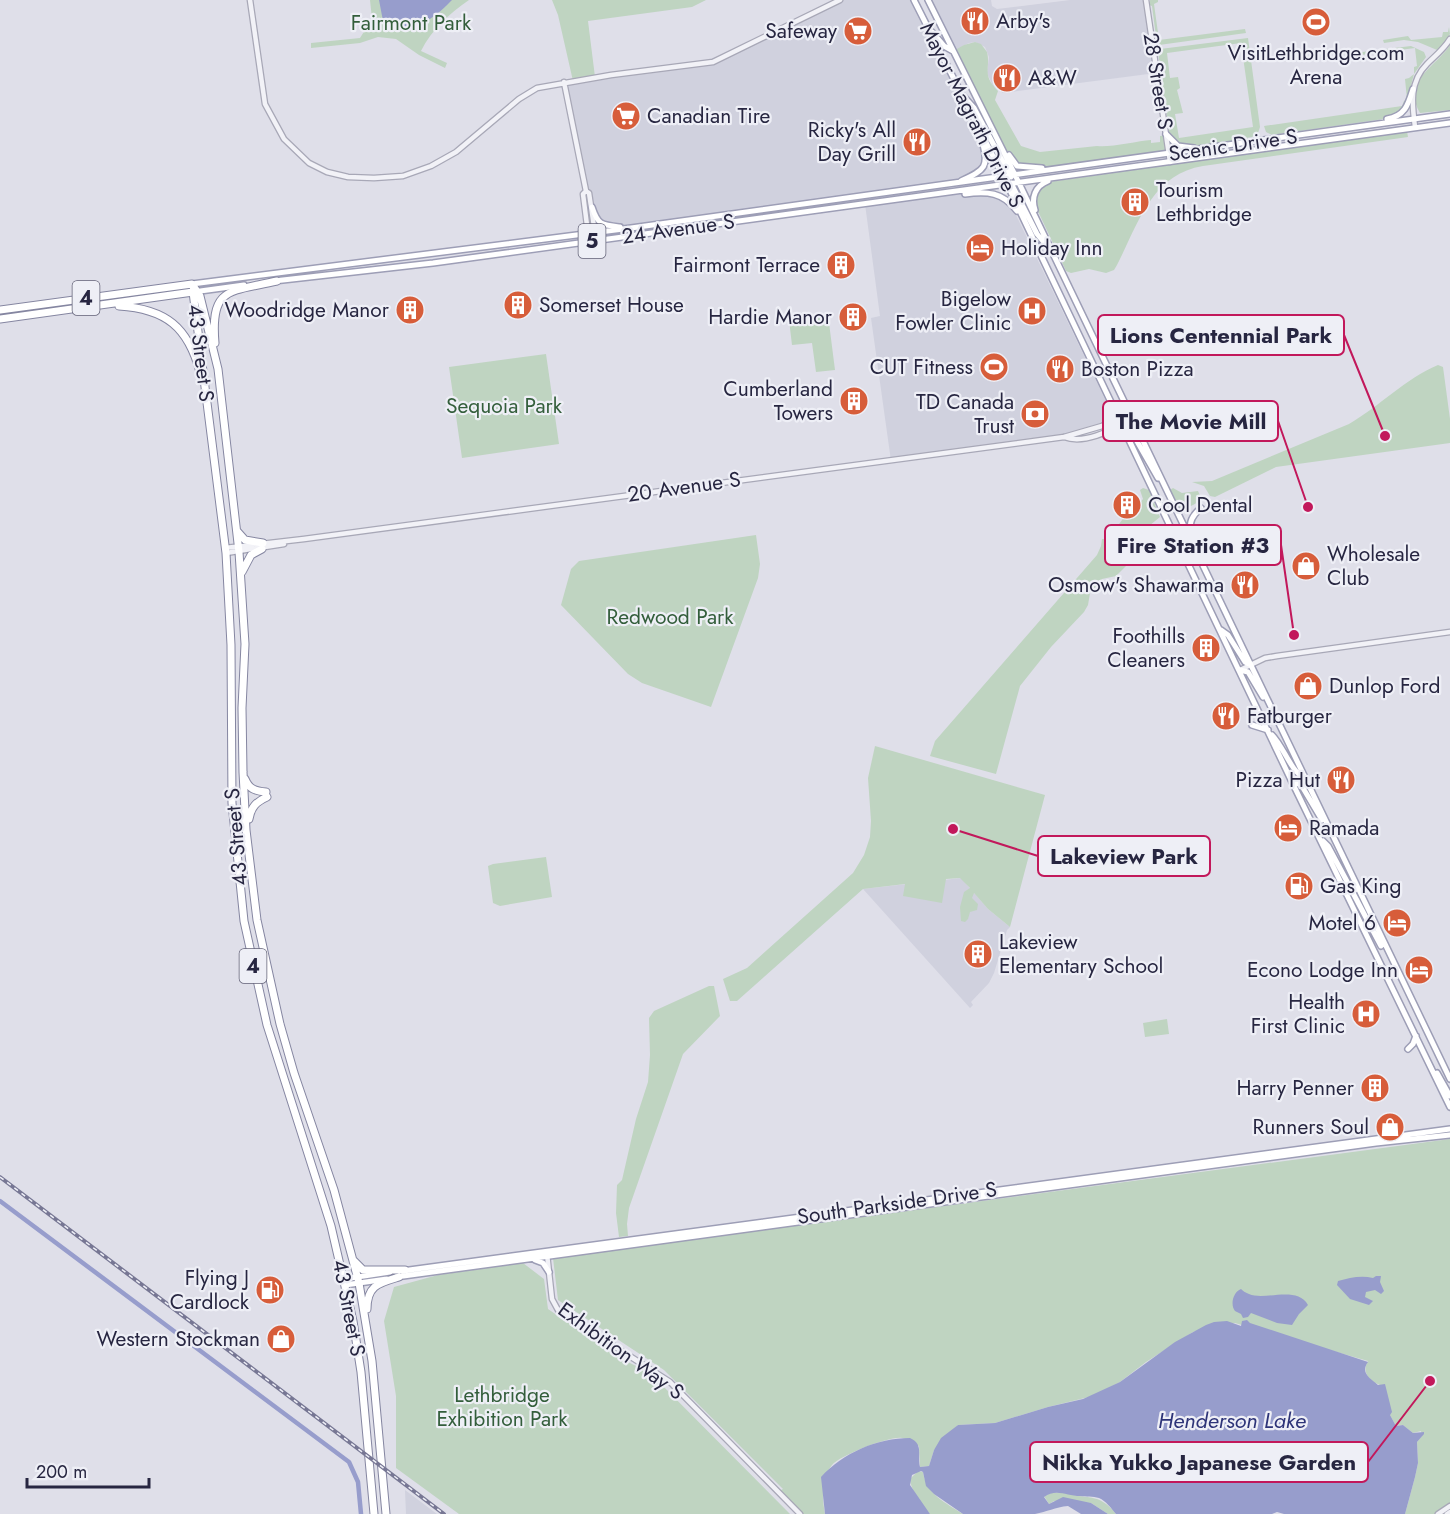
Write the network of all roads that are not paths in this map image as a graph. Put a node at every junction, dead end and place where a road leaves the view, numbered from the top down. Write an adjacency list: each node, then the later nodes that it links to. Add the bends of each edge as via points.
1 (250, 0): 9 (street, via 265,104 284,140 309,163 327,172 348,177 403,176 431,166 456,152 519,99 537,88)
2 (840, 0): 9 (street, via 713,62)
3 (914, 0): 6 (main road, Mayor Magrath Drive S)
4 (927, 0): 8 (main road, Mayor Magrath Drive S)
5 (1146, 0): 19 (street, 28 Street S)
6 (926, 25): 8 (main road); 11 (main road, Mayor Magrath Drive S)
7 (1450, 39): 10 (street, via 1422,70)
8 (953, 51): 15 (main road, Mayor Magrath Drive S)
9 (564, 82): 30 (street)
10 (1413, 89): 13 (street); 18 (main road, via 1400,116)
11 (960, 92): 17 (main road, Mayor Magrath Drive S); 24 (main road, via 974,108)
12 (1450, 114): 13 (main road, Scenic Drive S)
13 (1414, 119): 16 (street); 18 (main road, Scenic Drive S)
14 (1450, 123): 16 (main road, Scenic Drive S)
15 (990, 124): 23 (main road, via 1017,166); 24 (main road, Mayor Magrath Drive S)
16 (1415, 127): 22 (main road, Scenic Drive S)
17 (978, 128): 26 (main road, Mayor Magrath Drive S); 27 (main road, via 986,154 984,166)
18 (1334, 130): 20 (main road, Scenic Drive S)
19 (1166, 134): 20 (main road, via 1180,147); 21 (street, 28 Street S)
20 (1205, 149): 21 (main road, Scenic Drive S)
21 (1169, 154): 22 (street, 28 Street S); 23 (main road, Scenic Drive S)
22 (1170, 162): 25 (main road, Scenic Drive S)
23 (1085, 165): 24 (main road, Scenic Drive S)
24 (1013, 175): 26 (main road, 24 Avenue S / 5); 28 (main road)
25 (1066, 176): 28 (main road, Scenic Drive S); 37 (main road, via 1041,184 1033,198)
26 (1003, 177): 27 (main road, 24 Avenue S / 5); 29 (main road)
27 (956, 183): 33 (main road, 24 Avenue S / 5)
28 (1019, 183): 29 (main road, 24 Avenue S / 5); 37 (main road, Mayor Magrath Drive S)
29 (1010, 184): 31 (main road, 24 Avenue S / 5); 38 (main road, Mayor Magrath Drive S); 39 (main road)
30 (586, 191): 32 (street); 34 (street)
31 (906, 198): 35 (main road, 24 Avenue S / 5); 38 (main road, via 983,192 1000,195 1017,212)
32 (592, 207): 33 (main road, via 599,223); 34 (street)
33 (631, 228): 34 (main road, 24 Avenue S / 5)
34 (592, 233): 35 (street); 36 (street); 41 (main road, 24 Avenue S / 5)
35 (596, 240): 36 (main road, 24 Avenue S / 5)
36 (589, 241): 40 (main road, 24 Avenue S / 5)
37 (1049, 246): 39 (main road, Mayor Magrath Drive S)
38 (1038, 248): 50 (main road, Mayor Magrath Drive S)
39 (1053, 255): 49 (main road, Mayor Magrath Drive S)
40 (277, 281): 42 (main road, 24 Avenue S / 5); 46 (highway, via 227,293 218,302 214,320)
41 (192, 284): 42 (highway, 43 Street S / 4); 44 (highway, 4)
42 (196, 292): 43 (highway, 4); 46 (highway, 43 Street S / 4); 47 (highway, 43 Street S / 4)
43 (96, 306): 45 (highway, 4); 47 (highway, via 144,309 178,327 194,352)
44 (0, 310)
45 (0, 319)
46 (218, 369): 48 (highway, 43 Street S / 4)
47 (209, 409): 48 (highway); 57 (highway, 43 Street S / 4)
48 (222, 413): 53 (highway, 43 Street S / 4)
49 (1131, 416): 50 (street, 20 Avenue S); 50 (street, 20 Avenue S); 51 (main road, Mayor Magrath Drive S)
50 (1122, 422): 51 (main road); 54 (street, 20 Avenue S, via 1064,437); 59 (main road, Mayor Magrath Drive S)
51 (1164, 485): 55 (main road, Mayor Magrath Drive S)
52 (1201, 508): 55 (main road, via 1190,521)
53 (237, 531): 54 (highway, via 245,540); 56 (highway, 43 Street S / 4)
54 (262, 546): 56 (street, 20 Avenue S); 58 (highway, via 251,555)
55 (1194, 547): 61 (main road, Mayor Magrath Drive S)
56 (239, 549): 57 (street, 20 Avenue S); 58 (highway, 43 Street S / 4)
57 (226, 550): 90 (highway, 43 Street S / 4, via 232,813 246,932 267,1025 322,1194)
58 (241, 577): 66 (highway, 43 Street S / 4, via 245,644)
59 (1221, 630): 61 (main road); 62 (main road, Mayor Magrath Drive S)
60 (1450, 632): 61 (street, via 1277,656)
61 (1251, 665): 62 (street); 63 (main road, Mayor Magrath Drive S)
62 (1240, 670): 63 (main road, via 1248,672); 64 (main road, Mayor Magrath Drive S)
63 (1270, 704): 67 (main road, Mayor Magrath Drive S)
64 (1260, 714): 65 (main road, Mayor Magrath Drive S); 65 (main road, via 1252,725)
65 (1269, 732): 67 (main road, via 1280,742 1297,774); 68 (main road, Mayor Magrath Drive S)
66 (243, 772): 69 (highway, 43 Street S / 4); 69 (highway, via 249,787 267,795 253,807)
67 (1304, 778): 70 (main road, Mayor Magrath Drive S)
68 (1292, 782): 70 (main road, via 1303,788); 71 (main road, Mayor Magrath Drive S)
69 (246, 830): 85 (highway, 43 Street S / 4, via 259,931 280,1024 334,1190)
70 (1330, 832): 73 (main road, Mayor Magrath Drive S)
71 (1320, 838): 72 (main road, Mayor Magrath Drive S); 73 (main road, via 1350,888)
72 (1344, 888): 74 (main road, via 1353,893); 75 (main road, Mayor Magrath Drive S)
73 (1359, 892): 74 (main road, Mayor Magrath Drive S)
74 (1393, 961): 78 (main road, Mayor Magrath Drive S)
75 (1416, 1036): 76 (main road, Mayor Magrath Drive S); 76 (main road, via 1408,1049)
76 (1422, 1050): 77 (main road, Mayor Magrath Drive S)
77 (1431, 1068): 79 (main road, via 1436,1070); 80 (main road, Mayor Magrath Drive S)
78 (1450, 1079)
79 (1450, 1096)
80 (1450, 1107)
81 (1450, 1129): 83 (main road, South Parkside Drive S)
82 (1450, 1135): 83 (main road, South Parkside Drive S)
83 (547, 1254): 84 (main road, South Parkside Drive S); 86 (main road, South Parkside Drive S); 87 (street, Exhibition Way S)
84 (528, 1259): 87 (main road, via 541,1262); 88 (main road, South Parkside Drive S)
85 (352, 1260): 86 (highway, via 363,1270); 89 (highway, 43 Street S / 4)
86 (405, 1270): 89 (main road, South Parkside Drive S)
87 (549, 1272): 95 (street, Exhibition Way S, via 552,1299 558,1310 670,1382)
88 (399, 1277): 89 (main road, South Parkside Drive S); 91 (highway, via 377,1284 370,1291)
89 (358, 1280): 90 (main road, South Parkside Drive S); 91 (highway, 43 Street S / 4)
90 (345, 1282): 93 (highway, 43 Street S / 4, via 361,1372)
91 (367, 1327): 94 (highway, 43 Street S / 4)
92 (1450, 1506): 96 (street)
93 (374, 1514)
94 (386, 1514)
95 (800, 1514)
96 (1438, 1514)

